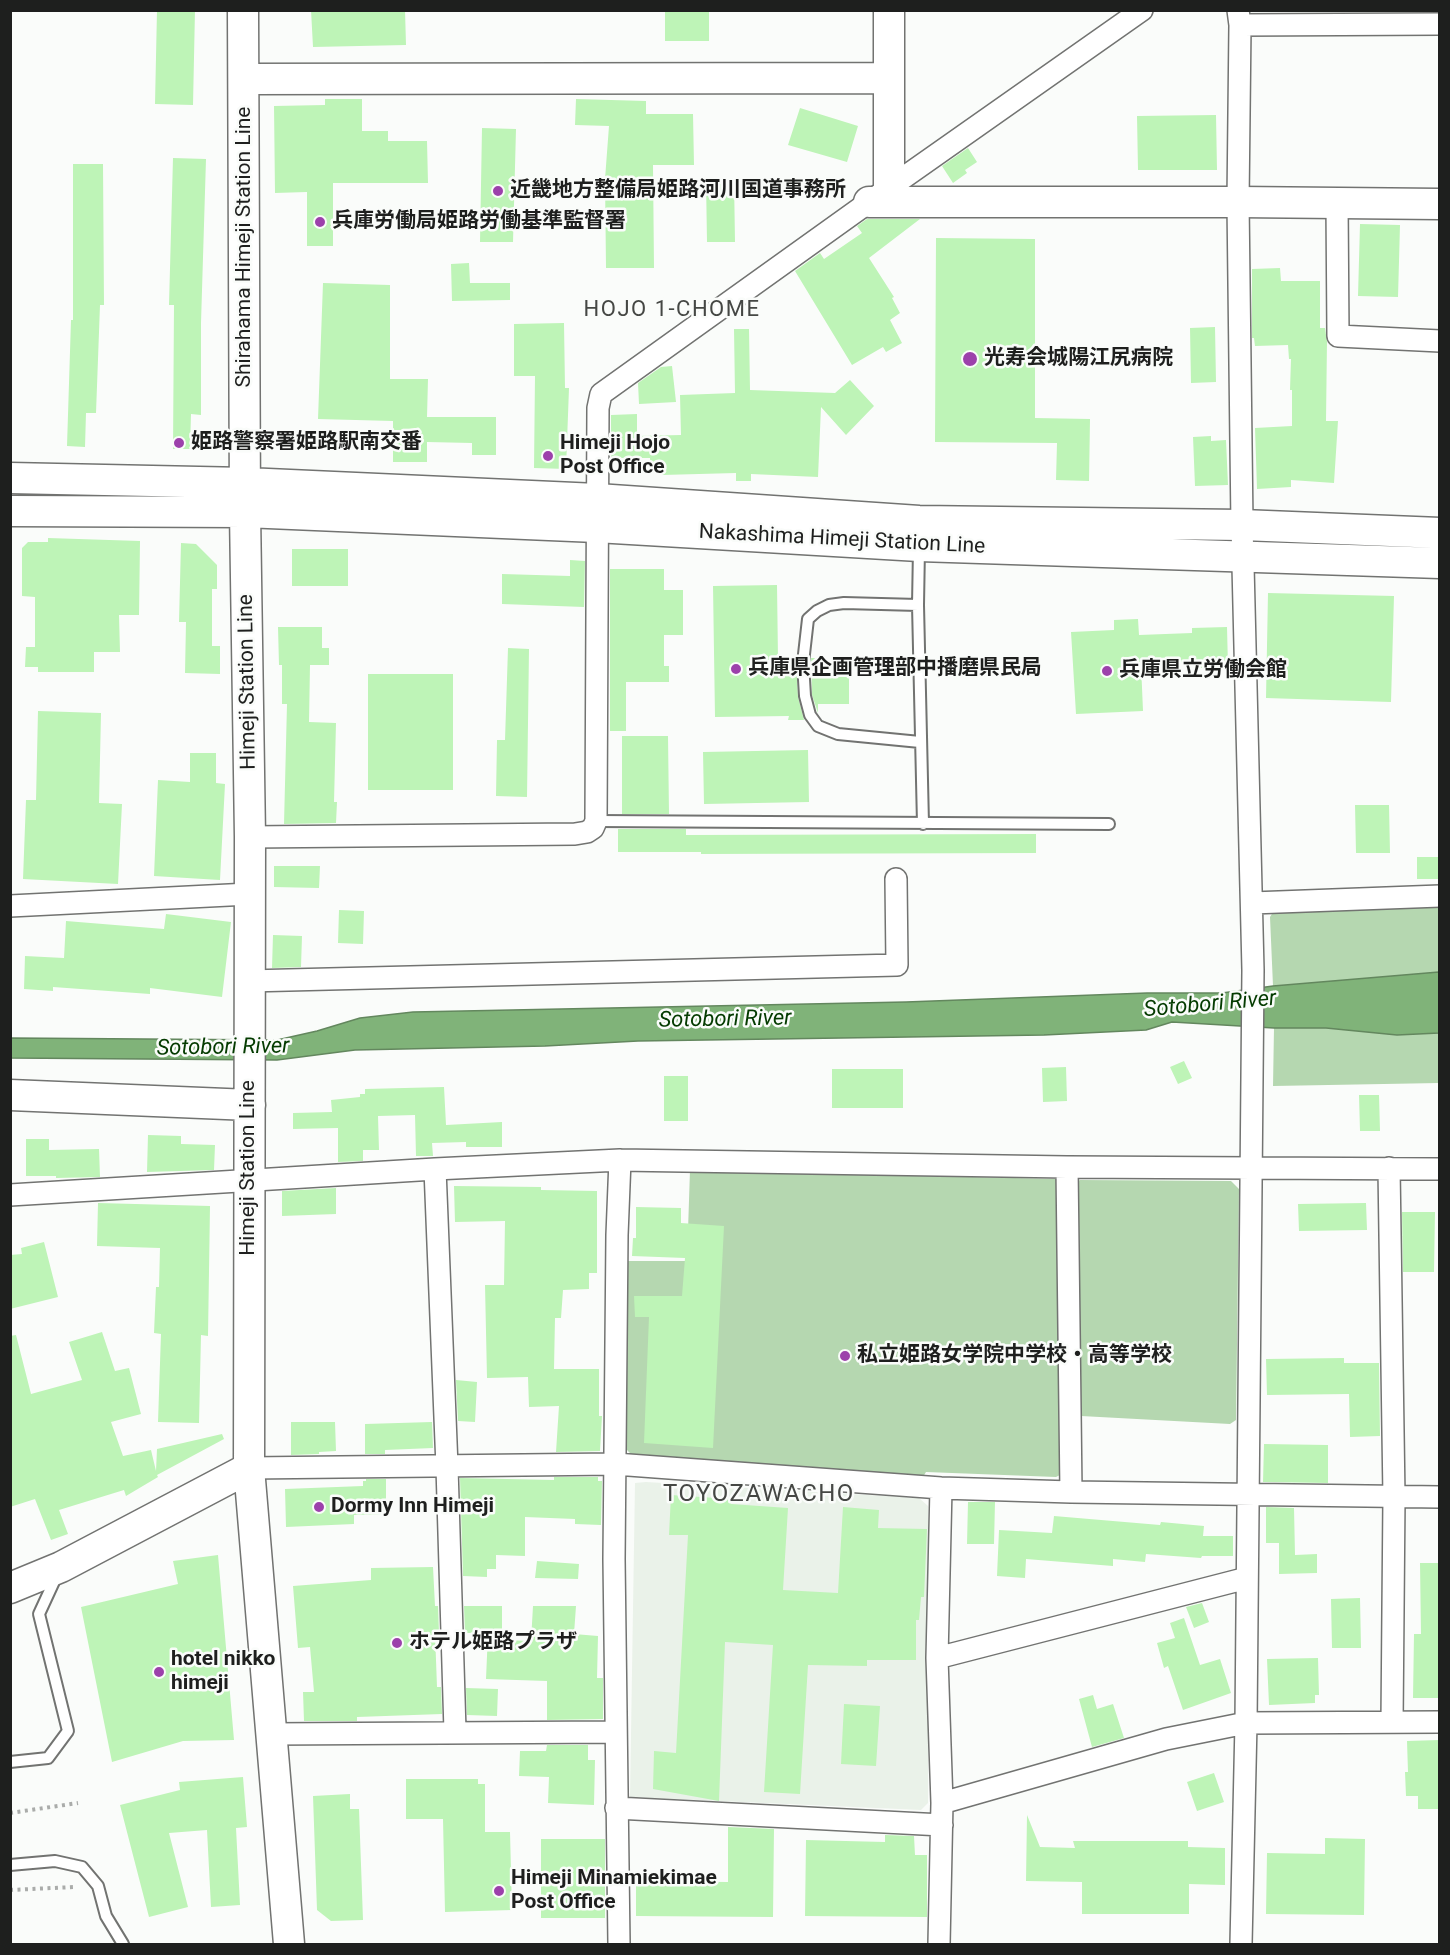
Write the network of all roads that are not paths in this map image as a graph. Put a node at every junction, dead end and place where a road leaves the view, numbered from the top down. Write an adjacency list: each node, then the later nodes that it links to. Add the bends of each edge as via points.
1 (243, 10): 7 (main road, Shirahama Himeji Station Line)
2 (890, 10): 6 (main road)
3 (1142, 10): 8 (street)
4 (1239, 18): 5 (street); 9 (street)
5 (1440, 24)
6 (889, 78): 7 (main road); 8 (main road)
7 (244, 79): 14 (main road, Shirahama Himeji Station Line)
8 (879, 196): 9 (main road); 16 (street, via 601,394)
9 (1238, 202): 10 (main road); 17 (street)
10 (1337, 203): 11 (main road); 12 (street, via 1338,336)
11 (1440, 204)
12 (1440, 341)
13 (10, 478): 14 (main road)
14 (245, 497): 15 (main road); 16 (main road, Nakashima Himeji Station Line); 27 (main road, Himeji Station Line)
15 (10, 511)
16 (596, 513): 19 (main road, Nakashima Himeji Station Line); 24 (street)
17 (1242, 525): 18 (main road, Nakashima Himeji Station Line); 19 (main road, Nakashima Himeji Station Line); 20 (street)
18 (1440, 533)
19 (919, 534): 20 (main road, Nakashima Himeji Station Line); 22 (lane)
20 (1242, 556): 21 (main road, Nakashima Himeji Station Line); 31 (street)
21 (1440, 562)
22 (918, 605): 23 (lane); 23 (lane, via 844,603 817,611 808,619 803,663 807,706 818,726 838,734)
23 (920, 742): 25 (lane)
24 (596, 821): 25 (lane); 27 (street, via 587,832 575,834)
25 (923, 824): 26 (lane)
26 (1109, 824)
27 (250, 837): 29 (main road, Himeji Station Line)
28 (896, 879): 33 (street, via 897,965)
29 (249, 894): 32 (street); 33 (main road, Himeji Station Line)
30 (1440, 896): 31 (street)
31 (1252, 903): 38 (street)
32 (10, 906)
33 (248, 981): 35 (main road, Himeji Station Line)
34 (10, 1095): 35 (main road)
35 (250, 1105): 42 (main road, Himeji Station Line)
36 (620, 1160): 37 (street); 39 (street); 44 (street)
37 (1067, 1167): 38 (street); 48 (street)
38 (1253, 1167): 40 (street); 49 (street)
39 (435, 1168): 42 (street); 45 (street)
40 (1389, 1168): 41 (street); 50 (street)
41 (1440, 1169)
42 (249, 1181): 43 (street); 46 (main road, Himeji Station Line)
43 (10, 1195)
44 (615, 1464): 45 (street); 47 (street); 60 (street)
45 (447, 1467): 46 (street); 59 (street)
46 (249, 1468): 52 (main road); 61 (main road, Himeji Station Line)
47 (941, 1488): 48 (street); 55 (street)
48 (1071, 1492): 49 (street)
49 (1248, 1495): 50 (street); 53 (street)
50 (1394, 1497): 51 (street); 56 (street)
51 (1440, 1497)
52 (61, 1567): 54 (main road); 62 (lane, via 39,1614 68,1731 48,1758)
53 (1247, 1578): 55 (street); 58 (street)
54 (10, 1588)
55 (937, 1658): 63 (street)
56 (1392, 1722): 57 (street); 58 (street)
57 (1440, 1722)
58 (1246, 1723): 63 (street, via 1166,1739); 71 (street)
59 (455, 1731): 60 (street); 61 (street)
60 (615, 1732): 64 (street)
61 (271, 1734): 68 (main road, Himeji Station Line)
62 (10, 1762)
63 (942, 1803): 65 (street)
64 (616, 1808): 65 (street); 69 (street)
65 (942, 1825): 70 (street)
66 (10, 1865): 67 (lane, via 55,1861 82,1867 98,1886 106,1916)
67 (121, 1943)
68 (289, 1944)
69 (619, 1944)
70 (939, 1944)
71 (1241, 1944)

